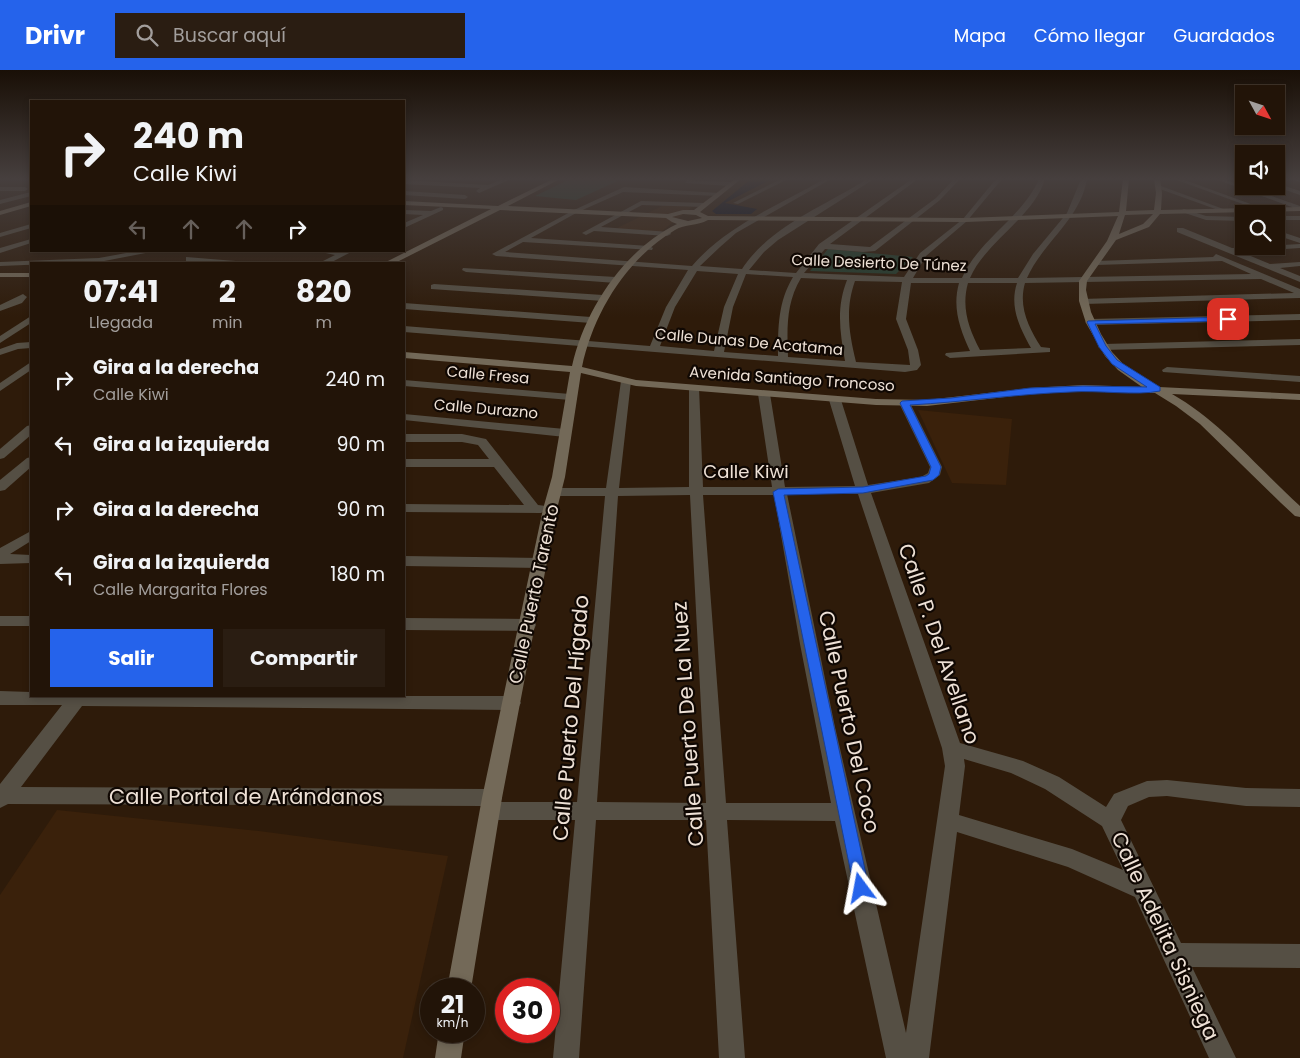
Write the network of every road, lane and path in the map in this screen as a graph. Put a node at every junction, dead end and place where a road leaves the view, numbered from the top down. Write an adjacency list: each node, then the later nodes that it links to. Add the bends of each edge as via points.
1 (464, 225): 38 (street)
2 (549, 225): 20 (street)
3 (599, 225): 4 (street, via 589,231)
4 (668, 225)
5 (669, 225): 25 (street, Calle Puerto Tarento)
6 (745, 225): 46 (street, via 717,244)
7 (798, 225): 47 (street, via 764,248)
8 (851, 225): 23 (street)
9 (904, 225): 23 (street, via 870,249)
10 (959, 225): 56 (street, via 923,255)
11 (1008, 225): 57 (street, via 975,260)
12 (1062, 225): 58 (street)
13 (1118, 225): 19 (street)
14 (1145, 225): 19 (street)
15 (30, 226): 17 (street)
16 (1180, 230): 27 (street)
17 (0, 235)
18 (1285, 235): 22 (street)
19 (1113, 238): 41 (street)
20 (520, 240): 25 (street); 40 (street, Calle Desierto De Túnez, via 493,255)
21 (30, 241): 26 (street)
22 (1300, 241)
23 (822, 246): 51 (street)
24 (1300, 246): 27 (street)
25 (649, 248): 40 (street, Calle Puerto Tarento)
26 (2, 249)
27 (1231, 251): 45 (street)
28 (146, 252): 34 (street, via 99,260)
29 (209, 252): 32 (street)
30 (347, 252): 37 (street)
31 (40, 254): 39 (street)
32 (189, 260): 35 (street); 36 (street)
33 (30, 262): 39 (street)
34 (41, 262)
35 (184, 262)
36 (218, 262)
37 (326, 262)
38 (390, 262)
39 (12, 263): 42 (street)
40 (632, 263): 46 (street, Calle Desierto De Túnez); 55 (street, Calle Puerto Tarento)
41 (1096, 263): 52 (street, via 1219,258); 59 (street)
42 (0, 264)
43 (475, 264): 48 (street)
44 (1300, 264): 45 (street)
45 (1268, 266): 54 (street)
46 (694, 267): 47 (street, Calle Desierto De Túnez); 78 (street, via 673,300)
47 (745, 271): 51 (street, Calle Desierto De Túnez); 80 (street, via 729,305)
48 (458, 274): 55 (street); 64 (street, via 431,289)
49 (0, 275): 50 (street)
50 (30, 275)
51 (797, 275): 53 (street, Calle Desierto De Túnez); 84 (street, via 784,311)
52 (1262, 276): 59 (street, Calle Desierto De Túnez); 62 (street)
53 (852, 277): 56 (street, Calle Desierto De Túnez); 85 (street, via 844,297 842,316)
54 (1300, 279)
55 (616, 280): 64 (street, Calle Puerto Tarento)
56 (907, 280): 57 (street, Calle Desierto De Túnez); 85 (street, Calle Dunas De Acatama, via 901,319 916,365 913,368)
57 (964, 281): 58 (street, Calle Desierto De Túnez); 82 (street, via 961,315)
58 (1021, 281): 59 (street, Calle Desierto De Túnez); 82 (street, via 1018,302 1023,324 1043,351)
59 (1084, 281): 65 (street)
60 (30, 282): 61 (street)
61 (0, 283)
62 (1300, 293): 65 (street)
63 (0, 297): 67 (street, via 23,299)
64 (603, 298): 69 (street, Calle Puerto Tarento)
65 (1084, 301): 70 (street)
66 (406, 303): 69 (street)
67 (0, 308)
68 (1300, 316): 70 (street)
69 (590, 320): 75 (street, Calle Puerto Tarento)
70 (1090, 322): 77 (street)
71 (30, 324): 73 (street)
72 (405, 329): 75 (street, Calle Dunas De Acatama)
73 (9, 340): 76 (street); 79 (street)
74 (1300, 342): 77 (street)
75 (582, 343): 78 (street, Calle Dunas De Acatama); 87 (street, Calle Puerto Tarento)
76 (30, 345)
77 (1103, 347): 94 (street, via 1114,362)
78 (654, 349): 80 (street, Calle Dunas De Acatama)
79 (0, 352)
80 (719, 353): 84 (street, Calle Dunas De Acatama)
81 (950, 354): 82 (street)
82 (976, 354)
83 (405, 355): 87 (street, Avenida Santiago Troncoso)
84 (783, 359): 85 (street, Calle Dunas De Acatama)
85 (851, 365)
86 (30, 366): 93 (street)
87 (575, 368): 90 (street, Avenida Santiago Troncoso); 96 (street, Calle Puerto Tarento)
88 (1168, 370): 89 (street)
89 (1300, 379)
90 (626, 381): 92 (street, Avenida Santiago Troncoso); 114 (street, Calle Puerto Del Hígado)
91 (405, 383): 96 (street, Calle Fresa)
92 (694, 387): 95 (street, Avenida Santiago Troncoso); 112 (street, Calle Puerto De La Nuez)
93 (0, 388)
94 (1157, 389): 97 (street, Avenida Santiago Troncoso); 99 (street, Avenida Santiago Troncoso, via 1083,388); 119 (street, via 1216,432)
95 (764, 394): 98 (street, Avenida Santiago Troncoso); 115 (street, Calle Puerto Del Coco)
96 (570, 397): 102 (street, Calle Puerto Tarento)
97 (1300, 397)
98 (835, 400): 99 (street, Avenida Santiago Troncoso); 111 (street, Calle P. Del Avellano)
99 (905, 403): 111 (street, Calle Kiwi, via 936,467 934,475 924,480)
100 (405, 418): 102 (street, Calle Durazno)
101 (30, 430): 105 (street)
102 (565, 433): 113 (street, Calle Puerto Tarento)
103 (405, 438): 109 (street, via 476,440 487,446)
104 (0, 444): 105 (street)
105 (13, 444): 106 (street)
106 (0, 455)
107 (30, 462): 110 (street)
108 (405, 463): 109 (street)
109 (498, 463): 117 (street)
110 (0, 487)
111 (863, 490): 115 (street, Calle Kiwi); 133 (street, Calle P. Del Avellano)
112 (696, 491): 114 (street, Calle Kiwi); 115 (street, Calle Kiwi); 138 (street, Calle Puerto De La Nuez)
113 (556, 492): 114 (street, Calle Kiwi); 118 (street, Calle Puerto Tarento)
114 (612, 492): 137 (street, Calle Puerto Del Hígado)
115 (778, 492): 139 (street, Calle Puerto Del Coco)
116 (405, 508): 117 (street)
117 (534, 509): 118 (street)
118 (550, 509): 125 (street, Calle Puerto Tarento)
119 (1300, 513)
120 (30, 536): 121 (street)
121 (0, 554)
122 (0, 559): 123 (street)
123 (30, 559)
124 (405, 561): 125 (street)
125 (540, 563): 129 (street, Calle Puerto Tarento)
126 (0, 621): 127 (street)
127 (30, 621)
128 (405, 624): 129 (street)
129 (528, 625): 132 (street, Calle Puerto Tarento)
130 (78, 697): 131 (street); 132 (street); 134 (street)
131 (0, 698)
132 (512, 703): 136 (street, Calle Puerto Tarento)
133 (952, 748): 140 (street, via 1016,767 1043,779); 141 (street, Calle P. Del Avellano, via 955,766)
134 (1, 796): 136 (street, Calle Portal de Arándanos)
135 (1300, 798): 140 (street, Calle Adelita Sisniega, via 1147,789 1121,800)
136 (491, 804): 137 (street, Calle Portal de Arándanos); 145 (street, Calle Puerto Tarento)
137 (586, 810): 138 (street, Calle Portal de Arándanos); 148 (street, Calle Puerto Del Hígado)
138 (716, 811): 139 (street, Calle Portal de Arándanos); 149 (street, Calle Puerto De La Nuez)
139 (844, 812): 150 (street, Calle Puerto Del Coco)
140 (1110, 820): 142 (street, Calle Adelita Sisniega)
141 (949, 821): 142 (street, via 1072,859); 151 (street, Calle P. Del Avellano)
142 (1142, 889): 143 (street, Calle Adelita Sisniega)
143 (1172, 954): 144 (street); 152 (street, Calle Adelita Sisniega)
144 (1300, 956)
145 (461, 978)
146 (450, 1043): 147 (street)
147 (448, 1058)
148 (566, 1058)
149 (732, 1058)
150 (899, 1058)
151 (916, 1058)
152 (1223, 1058)

